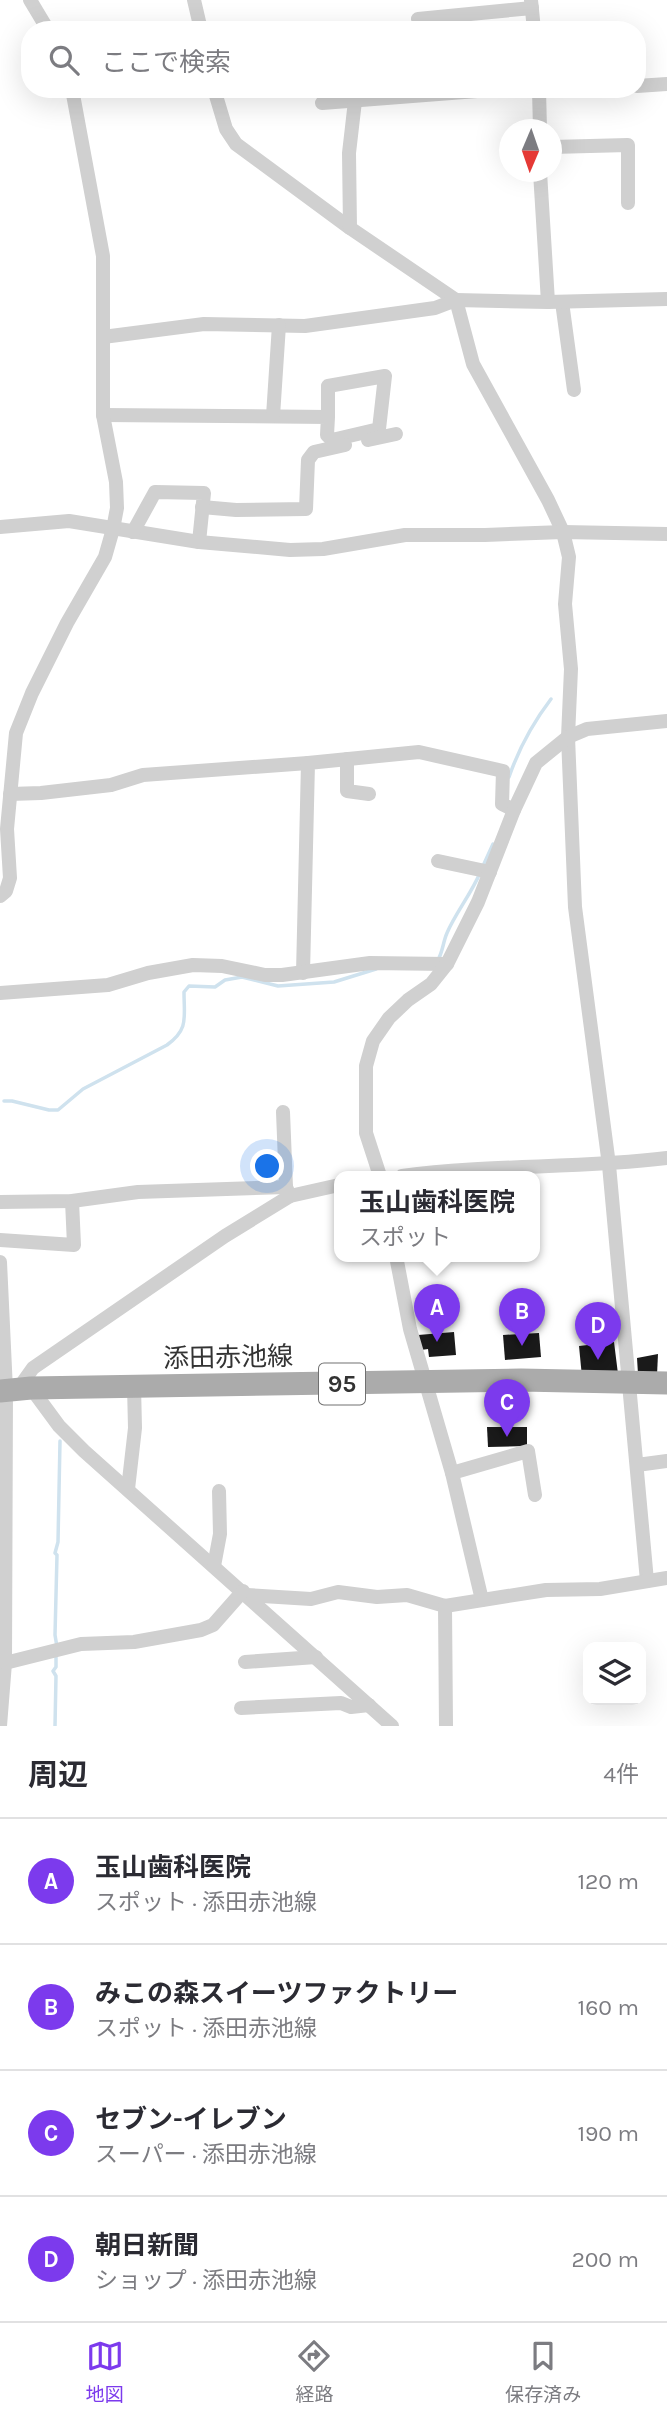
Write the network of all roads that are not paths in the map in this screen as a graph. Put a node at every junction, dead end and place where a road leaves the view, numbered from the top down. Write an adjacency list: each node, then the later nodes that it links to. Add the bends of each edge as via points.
1 (30, 0): 5 (street)
2 (194, 0): 6 (street)
3 (531, 4): 4 (street)
4 (418, 19)
5 (43, 21)
6 (199, 21)
7 (667, 84): 8 (street)
8 (646, 85)
9 (74, 98): 24 (street, via 103,256)
10 (217, 98): 19 (street, via 236,144)
11 (392, 98): 13 (street)
12 (539, 98): 15 (street)
13 (355, 101): 14 (street); 19 (street, via 349,153)
14 (323, 103)
15 (540, 119)
16 (562, 148): 18 (street, via 628,145)
17 (541, 182): 22 (street)
18 (628, 203)
19 (350, 228): 21 (street)
20 (667, 299): 22 (street)
21 (456, 300): 22 (street); 23 (street, via 383,317); 33 (street, via 473,363)
22 (555, 302): 25 (street)
23 (279, 326): 24 (street, via 204,324); 27 (street)
24 (103, 337): 26 (street)
25 (574, 390)
26 (103, 415): 27 (street); 32 (street, via 116,482)
27 (273, 416): 28 (street)
28 (328, 417): 28 (street, via 328,386 385,376 379,429 332,440 327,435)
29 (396, 434): 30 (street, via 314,452 308,460 306,509)
30 (202, 508): 34 (street, via 204,493 155,492); 36 (street)
31 (0, 527): 32 (street, via 69,521)
32 (113, 529): 34 (street); 41 (street, via 105,557 67,623 16,733)
33 (563, 531): 35 (street); 36 (street, via 405,535 290,550); 38 (street, via 569,557 565,604 571,669)
34 (134, 532): 36 (street)
35 (667, 534)
36 (199, 542)
37 (667, 721): 38 (street, via 587,729)
38 (568, 737): 43 (street, via 536,764); 52 (street, via 575,907)
39 (347, 759): 40 (street); 42 (street, via 347,791); 43 (street, via 419,752 503,771 502,804)
40 (308, 763): 41 (street, via 142,775 111,785); 48 (street)
41 (10, 794): 46 (street, via 10,878)
42 (369, 794)
43 (514, 810): 45 (street)
44 (438, 861): 45 (street)
45 (490, 872): 47 (street)
46 (0, 896)
47 (447, 964): 48 (street, via 370,963); 53 (street, via 431,984 389,1018 373,1041 366,1066 366,1133)
48 (303, 973): 49 (street, via 265,975 193,965 108,985)
49 (0, 993)
50 (283, 1112): 56 (street)
51 (667, 1158): 52 (street)
52 (609, 1165): 54 (street); 62 (street)
53 (378, 1171)
54 (436, 1171)
55 (334, 1186): 56 (street)
56 (288, 1191): 57 (street, via 138,1192); 66 (street, via 33,1368)
57 (72, 1201): 58 (street); 59 (street, via 74,1245)
58 (0, 1202)
59 (0, 1240)
60 (0, 1262): 66 (street)
61 (397, 1262): 63 (street)
62 (629, 1381): 63 (main road, 添田赤池線 / 95); 64 (main road, 添田赤池線 / 95); 68 (street)
63 (425, 1382): 65 (main road, 添田赤池線 / 95); 69 (street)
64 (667, 1383)
65 (134, 1386): 66 (main road, 添田赤池線 / 95); 70 (street)
66 (14, 1389): 70 (street); 81 (street)
67 (667, 1461): 68 (street)
68 (637, 1465): 75 (street)
69 (452, 1473): 72 (street, via 528,1451); 77 (street)
70 (128, 1489): 73 (street)
71 (219, 1491): 73 (street)
72 (535, 1495)
73 (215, 1566): 76 (street)
74 (667, 1578): 75 (street)
75 (647, 1581): 77 (street, via 600,1590 546,1590)
76 (245, 1593): 78 (street, via 311,1599 338,1592 407,1595); 79 (street); 81 (street, via 213,1625 201,1630 135,1642 81,1644)
77 (482, 1600): 78 (street)
78 (445, 1606): 86 (street)
79 (316, 1657): 80 (street); 82 (street)
80 (245, 1662)
81 (5, 1663): 84 (street)
82 (369, 1705): 83 (street); 85 (street)
83 (241, 1708)
84 (0, 1726)
85 (392, 1726)
86 (446, 1726)

